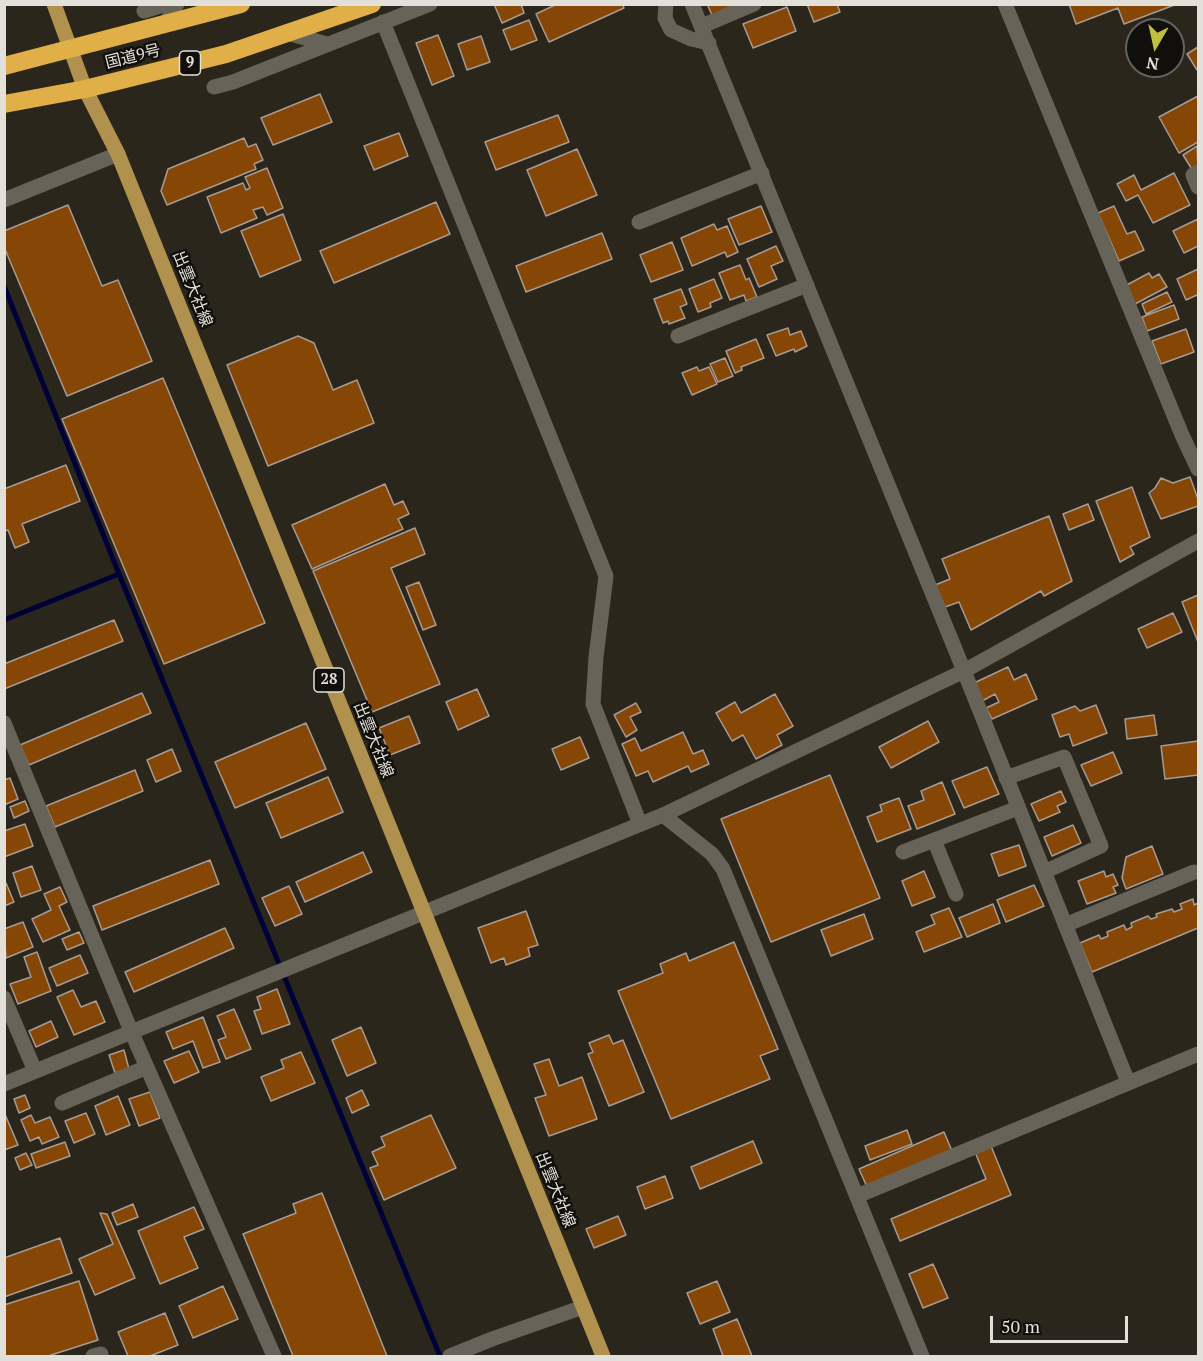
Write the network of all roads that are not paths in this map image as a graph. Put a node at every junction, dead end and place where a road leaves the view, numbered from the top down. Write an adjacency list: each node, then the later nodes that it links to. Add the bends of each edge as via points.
1 (54, 4): 18 (main road, 出雲大社線 / 28)
2 (166, 4): 11 (street)
3 (177, 4): 13 (street)
4 (241, 4): 13 (highway, 国道9号)
5 (372, 4): 15 (highway, 国道9号 / 9)
6 (430, 4): 12 (street)
7 (666, 4): 16 (street, via 665,18 671,30)
8 (692, 4): 14 (street)
9 (754, 4): 14 (street)
10 (1005, 4): 31 (street)
11 (144, 11)
12 (383, 22): 17 (street); 38 (street, via 606,576 593,704)
13 (165, 24): 18 (highway, 国道9号)
14 (702, 26): 16 (street)
15 (287, 33): 17 (street); 21 (highway, 国道9号 / 9, via 226,54)
16 (709, 43): 25 (street)
17 (327, 44): 20 (street)
18 (72, 48): 19 (highway, 国道9号); 21 (main road, 出雲大社線 / 28)
19 (4, 66)
20 (214, 87)
21 (85, 89): 22 (highway, 国道9号 / 9); 23 (main road, 出雲大社線 / 28)
22 (4, 104)
23 (118, 153): 27 (street); 44 (main road, 出雲大社線 / 28)
24 (1198, 172): 26 (street, via 1193,175)
25 (762, 173): 28 (street); 29 (street)
26 (1198, 187)
27 (4, 200)
28 (639, 222)
29 (807, 285): 30 (street); 33 (street)
30 (678, 336)
31 (1198, 469)
32 (1198, 541): 33 (street)
33 (964, 671): 35 (street); 37 (street)
34 (4, 723): 47 (street)
35 (1006, 778): 36 (street); 41 (street, via 1064,757 1101,846)
36 (1018, 808): 39 (street); 41 (street)
37 (663, 815): 38 (street); 54 (street, via 712,854 723,869)
38 (640, 824): 44 (street)
39 (934, 840): 40 (street); 43 (street)
40 (903, 852)
41 (1044, 872): 45 (street)
42 (1194, 872): 45 (street)
43 (956, 894)
44 (422, 912): 47 (street); 55 (main road, 出雲大社線 / 28)
45 (1065, 925): 51 (street)
46 (4, 998): 50 (street)
47 (131, 1031): 49 (street); 50 (street)
48 (1198, 1054): 51 (street)
49 (147, 1067): 53 (street); 56 (street)
50 (35, 1071): 52 (street)
51 (1128, 1082): 54 (street)
52 (4, 1084)
53 (62, 1103)
54 (857, 1196): 59 (street)
55 (584, 1307): 57 (street); 58 (main road, 出雲大社線 / 28)
56 (273, 1356)
57 (450, 1356)
58 (603, 1356)
59 (922, 1356)

